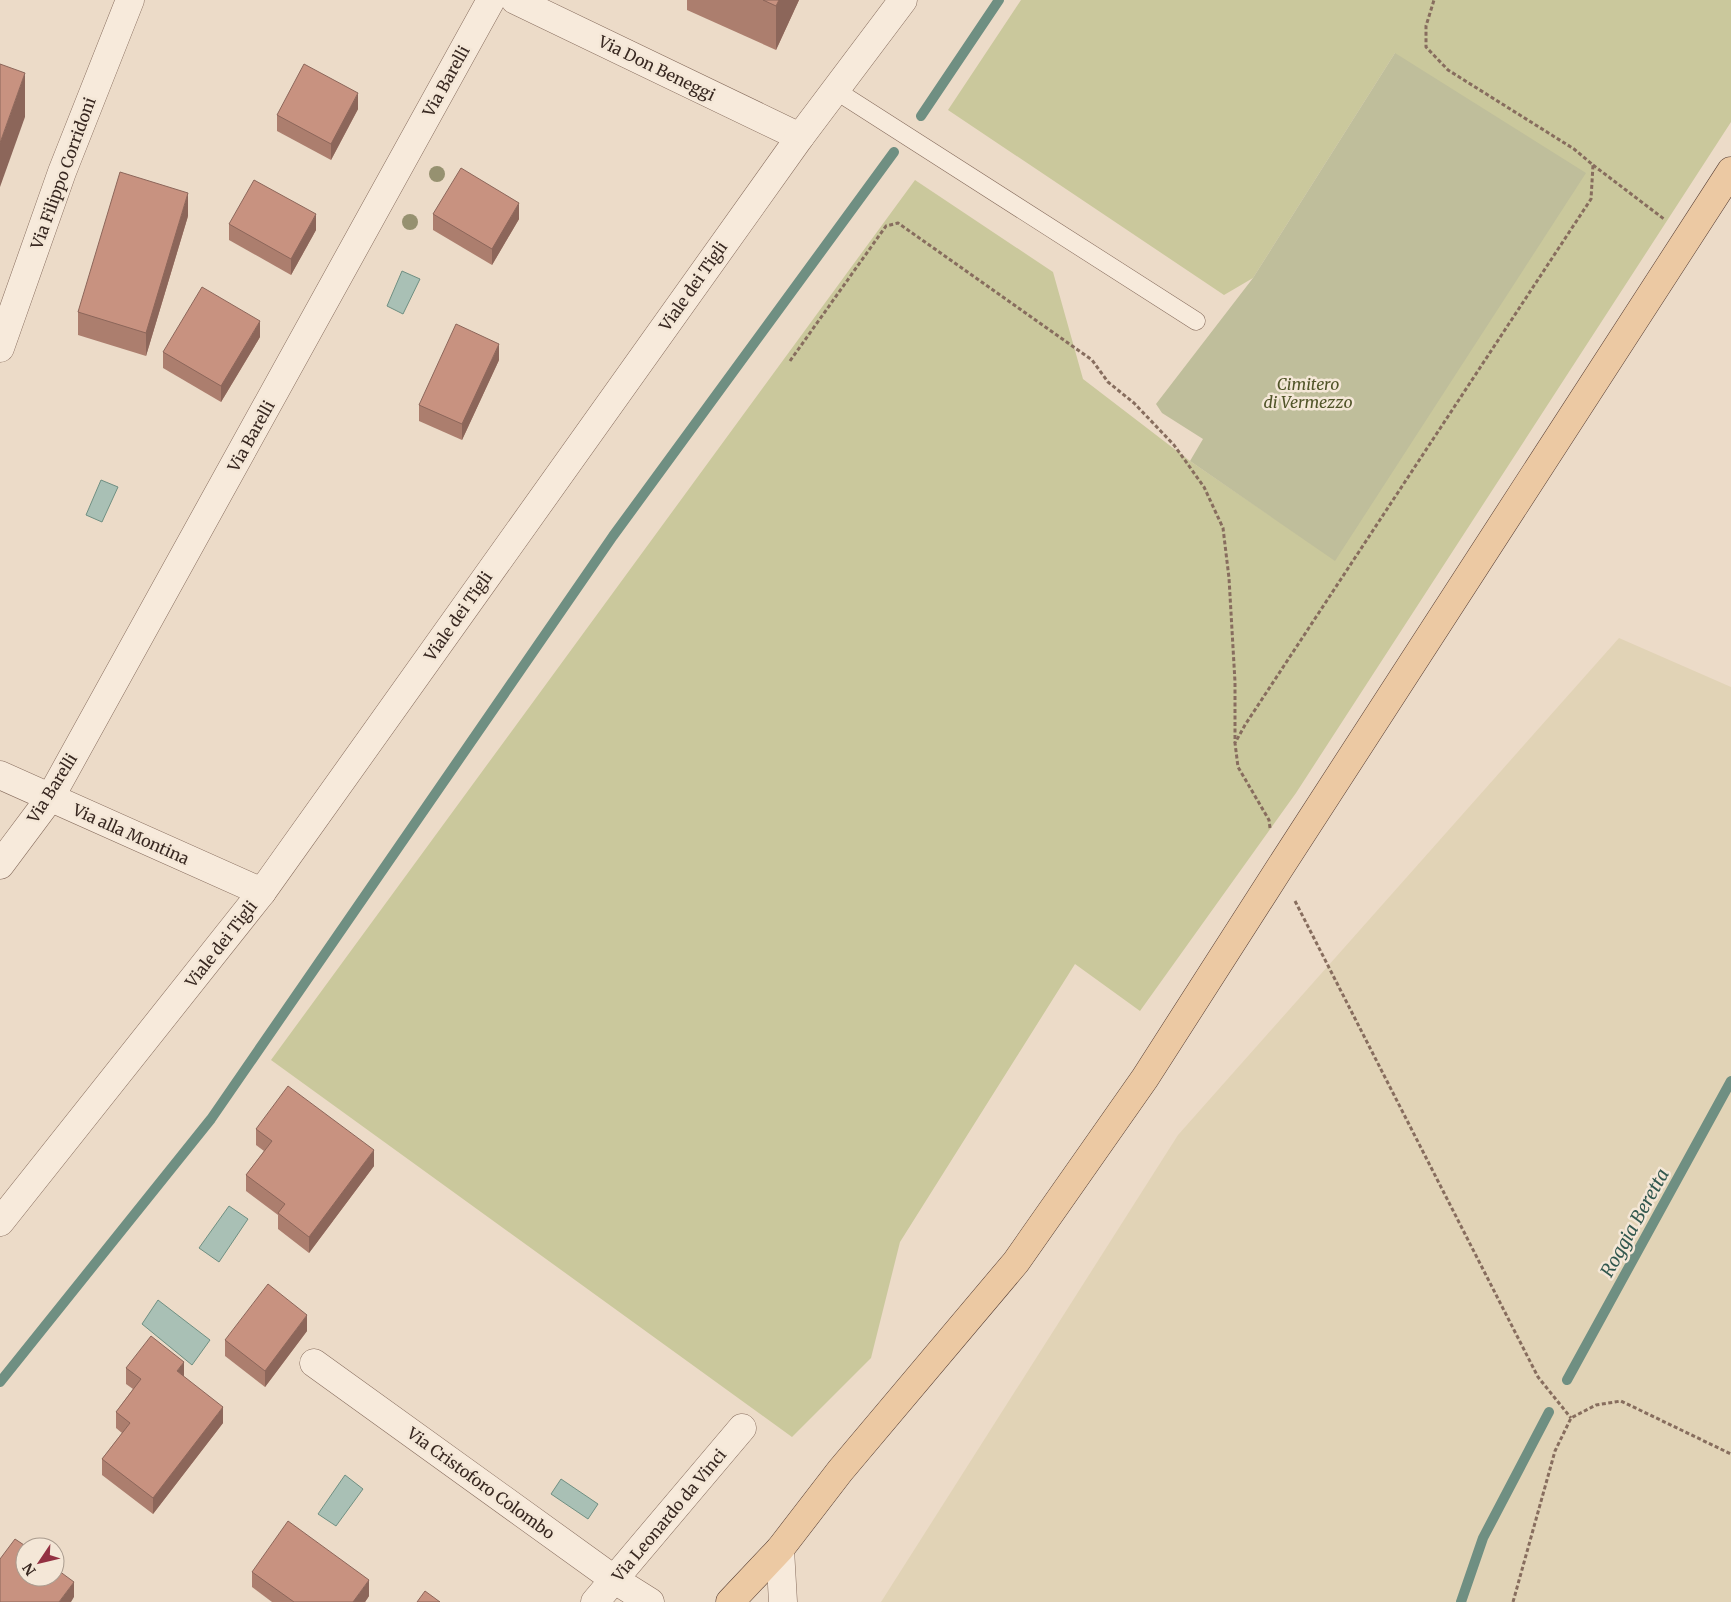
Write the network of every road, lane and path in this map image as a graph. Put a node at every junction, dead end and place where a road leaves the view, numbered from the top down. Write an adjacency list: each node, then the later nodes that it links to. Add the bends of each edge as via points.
1 (130, 0): 12 (street, Via Filippo Corridoni, via 62,172)
2 (491, 0): 16 (street, Via Barelli)
3 (515, 0): 7 (street, Via Don Beneggi)
4 (903, 0): 6 (street, Viale dei Tigli)
5 (1434, 0): 8 (path, via 1426,26 1426,47 1442,64 1574,149)
6 (835, 90): 7 (street, Viale dei Tigli); 11 (lane)
7 (800, 137): 19 (street, Viale dei Tigli)
8 (1593, 165): 10 (path); 14 (path, via 1591,199)
9 (1731, 171): 10 (main road)
10 (1688, 238): 18 (main road)
11 (1196, 321)
12 (0, 348)
13 (790, 361): 14 (path, via 886,226 898,223 1092,360 1108,382 1134,403 1174,445 1204,487 1223,528 1235,682)
14 (1235, 743): 18 (path, via 1238,767 1269,820)
15 (0, 775): 16 (street, Via alla Montina)
16 (50, 798): 17 (street, Via Barelli); 19 (street, Via alla Montina)
17 (0, 865)
18 (1278, 869): 22 (path, via 1538,1377); 25 (main road, via 1145,1078 1016,1262 840,1471)
19 (262, 892): 20 (street, Viale dei Tigli)
20 (0, 1222)
21 (314, 1363): 26 (street, Via Cristoforo Colombo)
22 (1571, 1418): 24 (path, via 1596,1405 1621,1401); 31 (path, via 1555,1451)
23 (742, 1428): 26 (street, Via Leonardo da Vinci)
24 (1731, 1454)
25 (780, 1549): 29 (main road); 30 (street)
26 (615, 1580): 27 (street, Via Leonardo da Vinci); 28 (street, Via Cristoforo Colombo)
27 (595, 1602)
28 (650, 1602)
29 (730, 1602)
30 (783, 1602)
31 (1513, 1602)

